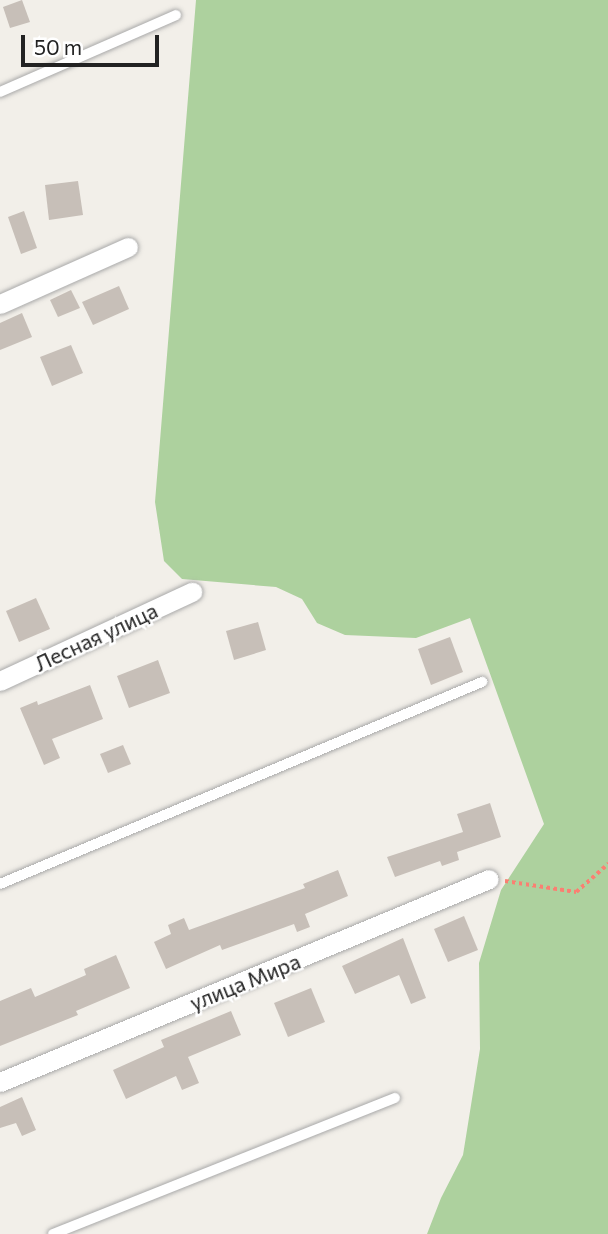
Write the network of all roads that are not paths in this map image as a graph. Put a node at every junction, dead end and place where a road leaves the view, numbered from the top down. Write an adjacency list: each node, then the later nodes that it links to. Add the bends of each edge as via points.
1 (176, 15): 2 (lane)
2 (0, 92)
3 (128, 247): 4 (street)
4 (0, 304)
5 (192, 592): 6 (street, Лесная улица)
6 (0, 681)
7 (482, 682): 9 (lane)
8 (489, 879): 10 (street, улица Мира)
9 (0, 884)
10 (0, 1082)
11 (395, 1098): 12 (lane)
12 (53, 1234)

